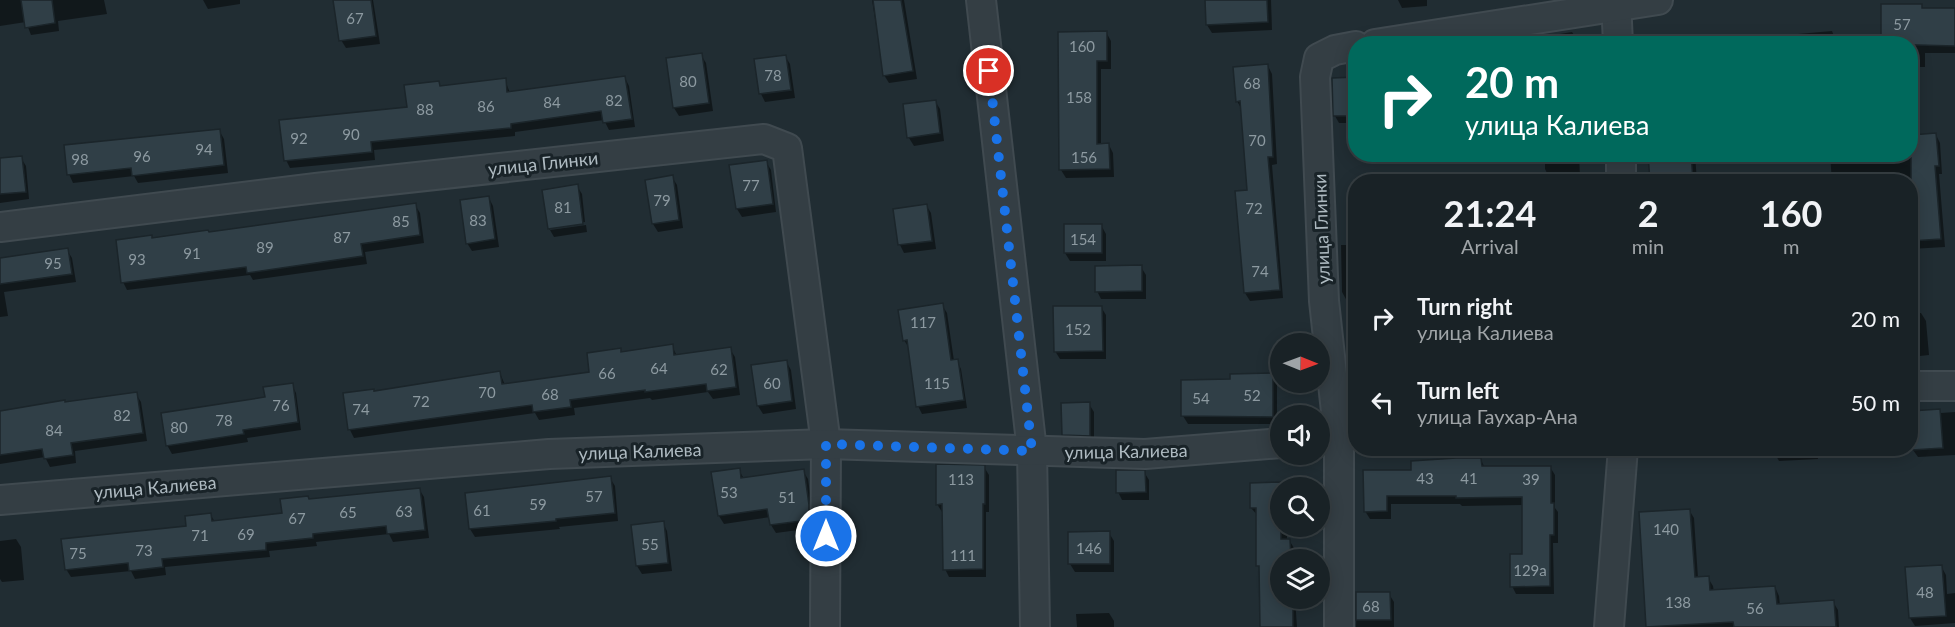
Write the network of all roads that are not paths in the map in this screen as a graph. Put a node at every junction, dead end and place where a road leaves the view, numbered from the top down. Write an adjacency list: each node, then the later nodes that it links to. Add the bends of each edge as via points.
1 (981, 0): 13 (street)
2 (1658, 0): 3 (street)
3 (1616, 3): 4 (street); 5 (street)
4 (1422, 36)
5 (1618, 36)
6 (1348, 48): 10 (street, улица Глинки, via 1319,58 1315,77 1324,301)
7 (0, 226): 11 (street, улица Глинки, via 764,139 787,148)
8 (1918, 386): 9 (street)
9 (1955, 386)
10 (1338, 438): 18 (street)
11 (826, 444): 13 (street, улица Калиева); 15 (street, улица Калиева, via 549,454); 16 (street)
12 (1270, 444): 13 (street, улица Калиева, via 1145,454)
13 (1032, 451): 17 (street)
14 (1622, 456): 19 (street)
15 (0, 500)
16 (825, 627)
17 (1035, 627)
18 (1339, 627)
19 (1609, 627)

